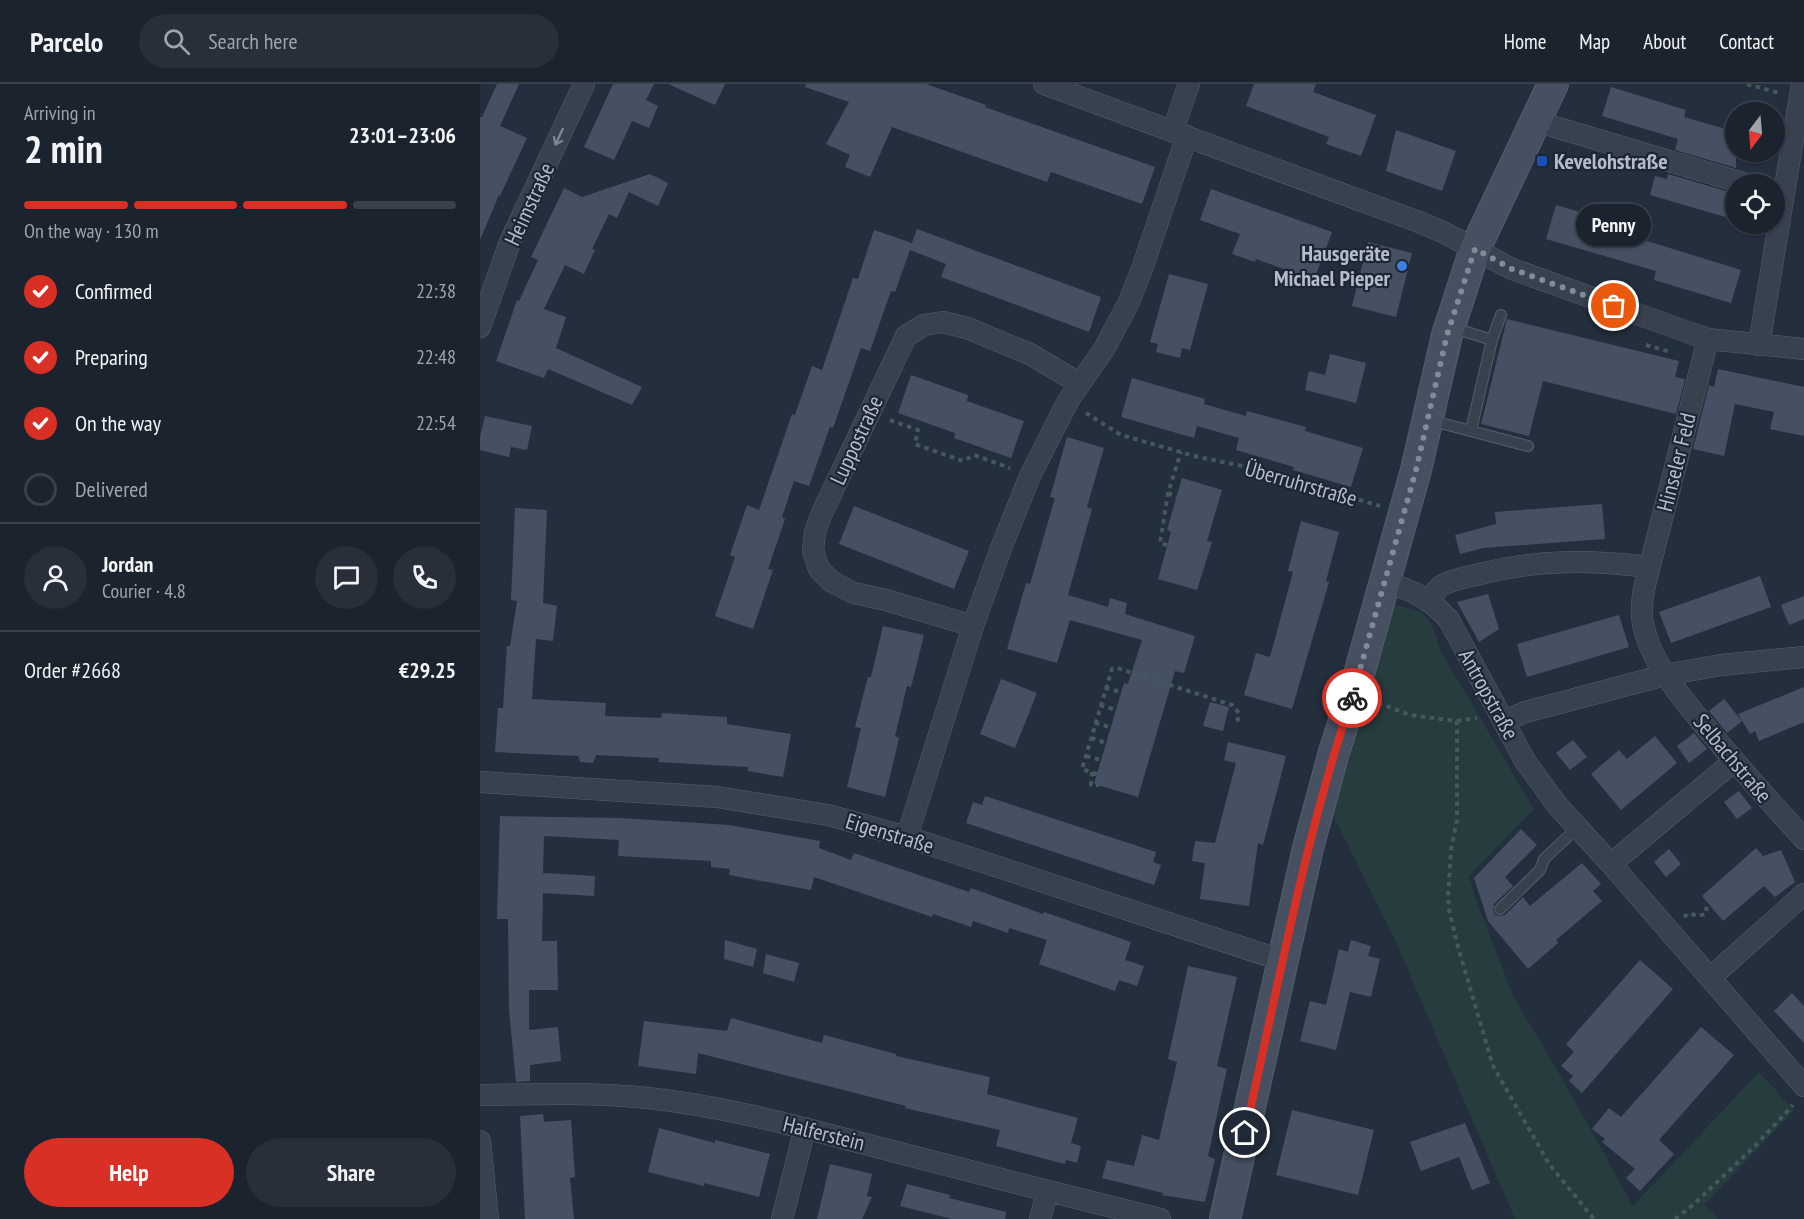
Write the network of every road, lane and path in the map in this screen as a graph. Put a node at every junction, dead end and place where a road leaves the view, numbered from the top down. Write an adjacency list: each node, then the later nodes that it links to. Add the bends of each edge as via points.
1 (584, 84): 14 (street, Heimstraße, one-way to 14, via 510,242)
2 (1044, 84): 8 (street)
3 (1189, 84): 8 (street)
4 (1552, 84): 7 (main road)
5 (1747, 84): 6 (path)
6 (1801, 92): 9 (street)
7 (1535, 121): 10 (street); 12 (main road)
8 (1180, 133): 12 (street, via 1443,232); 22 (street, via 1142,269 1128,304 1104,349)
9 (1783, 174)
10 (1725, 178)
11 (1774, 234): 19 (street)
12 (1475, 249): 15 (main road); 16 (street, via 1512,269)
13 (1501, 315): 17 (lane)
14 (480, 327)
15 (1450, 327): 17 (lane); 24 (main road)
16 (1708, 339): 19 (street); 33 (street, Hinseler Feld)
17 (1492, 340): 25 (lane)
18 (1646, 345): 21 (path)
19 (1759, 345): 20 (street)
20 (1804, 349)
21 (1676, 353)
22 (1073, 392): 23 (street, Luppostraße, via 1030,354 943,322 924,325 906,336); 27 (path, Überruhrstraße, via 1120,435); 28 (street)
23 (868, 412): 28 (path, via 918,430 915,444 963,461 974,455); 36 (street, Luppostraße, via 815,532 813,551 819,569 832,582 854,593)
24 (1427, 419): 25 (lane); 31 (main road)
25 (1471, 430): 26 (lane)
26 (1528, 446)
27 (1181, 452): 29 (path); 31 (path, Überruhrstraße, via 1248,467)
28 (1030, 476): 36 (street)
29 (1168, 494): 30 (path); 32 (path, via 1160,543)
30 (1177, 496)
31 (1404, 513): 34 (main road)
32 (1167, 545)
33 (1647, 576): 35 (street, via 1614,563 1555,561 1462,578 1441,586); 38 (street, Selbachstraße, via 1642,621)
34 (1385, 582): 35 (street, Antropstraße, via 1411,589); 41 (main road)
35 (1428, 600): 44 (street, Antropstraße, via 1449,620)
36 (974, 626): 56 (street)
37 (1804, 657): 38 (street)
38 (1665, 675): 44 (street); 52 (street, Selbachstraße)
39 (1105, 688): 40 (path); 42 (path); 46 (path, via 1112,669 1117,668 1232,705 1239,713)
40 (1121, 692)
41 (1353, 694): 63 (main road, via 1308,848); 75 (path, via 1410,715 1456,721 1457,820 1448,897 1458,946 1493,1066 1549,1164)
42 (1100, 705): 43 (path); 45 (path)
43 (1116, 710)
44 (1504, 721): 55 (street, Antropstraße, via 1525,761)
45 (1095, 723): 47 (path); 48 (path)
46 (1237, 724)
47 (1110, 728)
48 (1091, 738): 49 (path); 50 (path)
49 (1106, 743)
50 (1086, 756): 51 (path); 54 (path, via 1082,769 1095,773 1091,785)
51 (1101, 760)
52 (1734, 761): 57 (street, Selbachstraße); 58 (street)
53 (480, 782): 56 (street, Eigenstraße, via 717,797 828,815)
54 (1099, 786)
55 (1576, 828): 58 (street, Antropstraße); 61 (lane)
56 (907, 837): 63 (street, Eigenstraße)
57 (1804, 839)
58 (1611, 864): 62 (street, Antropstraße)
59 (1804, 894): 64 (street)
60 (1707, 903): 62 (path, via 1706,914 1689,913)
61 (1500, 909)
62 (1668, 929): 64 (street, Antropstraße)
63 (1284, 961): 74 (main road)
64 (1710, 978): 65 (street, Antropstraße)
65 (1801, 1093): 76 (path, via 1756,1145)
66 (480, 1095): 67 (street, Halferstein, via 648,1098)
67 (805, 1128): 69 (street, Halferstein); 71 (street)
68 (480, 1141): 70 (street)
69 (1047, 1192): 72 (street); 73 (street, Halferstein)
70 (488, 1219)
71 (782, 1219)
72 (1040, 1219)
73 (1161, 1219)
74 (1225, 1219)
75 (1594, 1219)
76 (1675, 1219)

